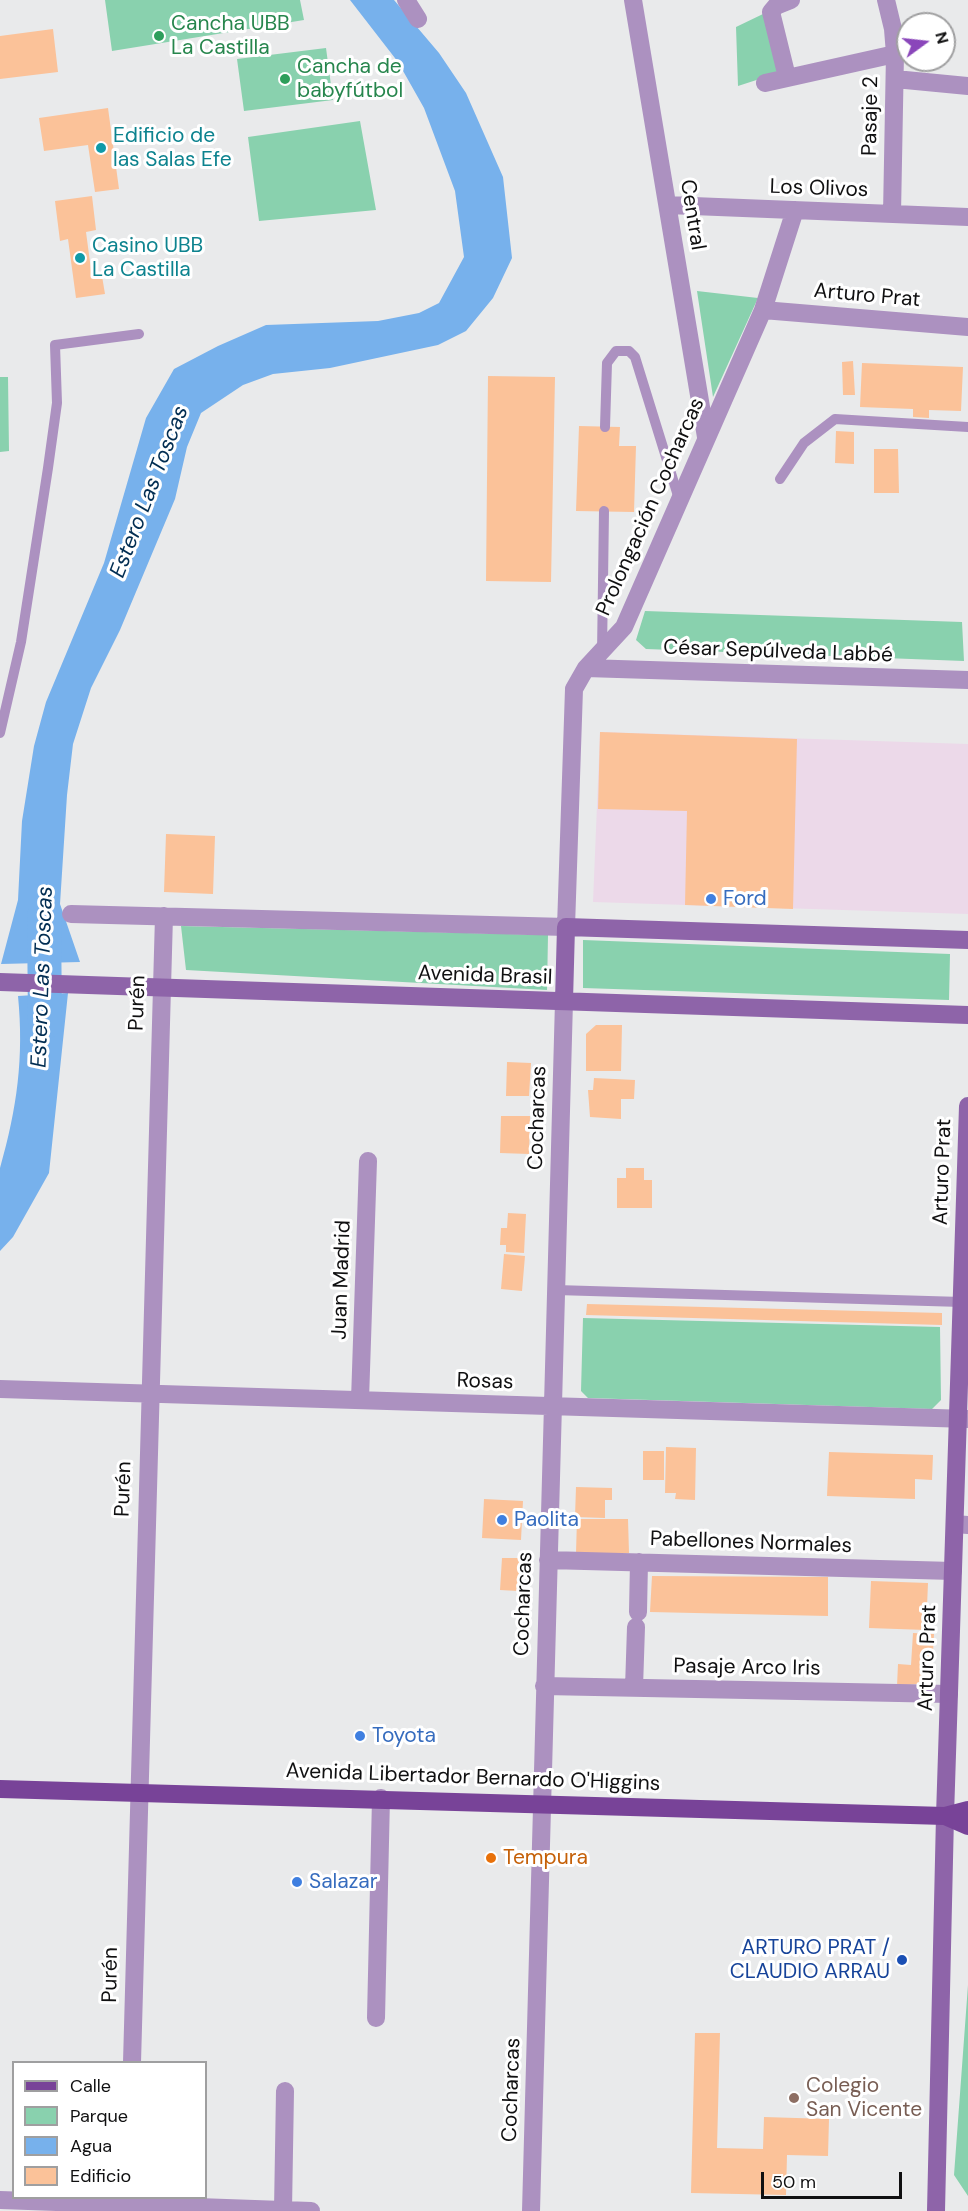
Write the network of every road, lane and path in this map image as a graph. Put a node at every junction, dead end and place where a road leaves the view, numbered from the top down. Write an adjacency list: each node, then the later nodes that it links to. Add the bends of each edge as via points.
1 (406, 0): 5 (street)
2 (633, 0): 11 (street, Central)
3 (791, 0): 7 (street, via 771,12)
4 (886, 0): 6 (street, Pasaje 2)
5 (418, 19)
6 (895, 54): 7 (street, Pasaje 2); 8 (street, Pasaje 2)
7 (787, 76): 9 (street, Pasaje 2)
8 (894, 79): 10 (street); 13 (street, Pasaje 2)
9 (765, 83)
10 (968, 86)
11 (668, 205): 12 (street, Los Olivos); 20 (street, Central)
12 (795, 210): 13 (street, Los Olivos); 15 (street, Prolongación Cocharcas)
13 (892, 214): 14 (street, Los Olivos)
14 (968, 217)
15 (763, 310): 16 (street, Arturo Prat); 20 (street, Prolongación Cocharcas)
16 (968, 327)
17 (139, 334): 27 (lane, via 55,345 57,403 50,457 21,642)
18 (606, 427): 22 (lane, via 607,363 616,351 629,351 635,357)
19 (968, 427): 21 (lane, via 835,419 804,443)
20 (706, 437): 22 (street, Prolongación Cocharcas)
21 (780, 479)
22 (680, 501): 24 (street, Prolongación Cocharcas, via 624,627)
23 (604, 511): 24 (lane)
24 (602, 653): 25 (street, Prolongación Cocharcas)
25 (586, 668): 26 (street, César Sepúlveda Labbé); 30 (street, Prolongación Cocharcas, via 574,689)
26 (968, 680)
27 (0, 733)
28 (71, 914): 29 (street)
29 (164, 916): 30 (street); 33 (street, Purén)
30 (566, 927): 31 (main road); 34 (main road, Cocharcas)
31 (968, 940)
32 (0, 982): 33 (main road, Avenida Brasil)
33 (161, 988): 34 (main road, Avenida Brasil); 41 (street, Purén)
34 (564, 1001): 35 (main road, Avenida Brasil); 38 (street, Cocharcas)
35 (968, 1015)
36 (968, 1106): 39 (main road, Arturo Prat)
37 (368, 1161): 42 (street, Juan Madrid)
38 (556, 1290): 39 (lane); 43 (street, Cocharcas)
39 (962, 1302): 44 (main road, Arturo Prat)
40 (0, 1389): 41 (street, Rosas)
41 (149, 1394): 42 (street, Rosas); 53 (street, Purén)
42 (360, 1400): 43 (street, Rosas)
43 (553, 1406): 44 (street, Rosas); 46 (street, Cocharcas)
44 (963, 1419): 45 (main road, Arturo Prat)
45 (961, 1524): 48 (main road, Arturo Prat)
46 (548, 1560): 47 (street, Pabellones Normales); 49 (street, Cocharcas)
47 (639, 1562): 48 (street, Pabellones Normales); 50 (street)
48 (953, 1571): 51 (main road, Arturo Prat)
49 (544, 1686): 50 (street, Pasaje Arco Iris); 55 (street, Cocharcas)
50 (634, 1688): 51 (street, Pasaje Arco Iris)
51 (949, 1694): 57 (main road, Arturo Prat)
52 (0, 1789): 53 (main road, Avenida Libertador Bernardo O'Higgins)
53 (138, 1791): 54 (main road, Avenida Libertador Bernardo O'Higgins); 60 (street, Purén)
54 (381, 1798): 55 (main road, Avenida Libertador Bernardo O'Higgins); 59 (street)
55 (542, 1802): 57 (main road, Avenida Libertador Bernardo O'Higgins); 66 (street, Cocharcas)
56 (968, 1810): 57 (main road, Avenida Libertador Bernardo O'Higgins)
57 (945, 1816): 58 (main road, Avenida Libertador Bernardo O'Higgins); 67 (main road, Arturo Prat)
58 (968, 1826)
59 (376, 2018)
60 (132, 2061)
61 (285, 2091): 64 (street)
62 (0, 2200): 63 (street)
63 (129, 2205): 64 (street)
64 (283, 2210): 65 (street)
65 (311, 2211)
66 (531, 2211)
67 (936, 2211)

